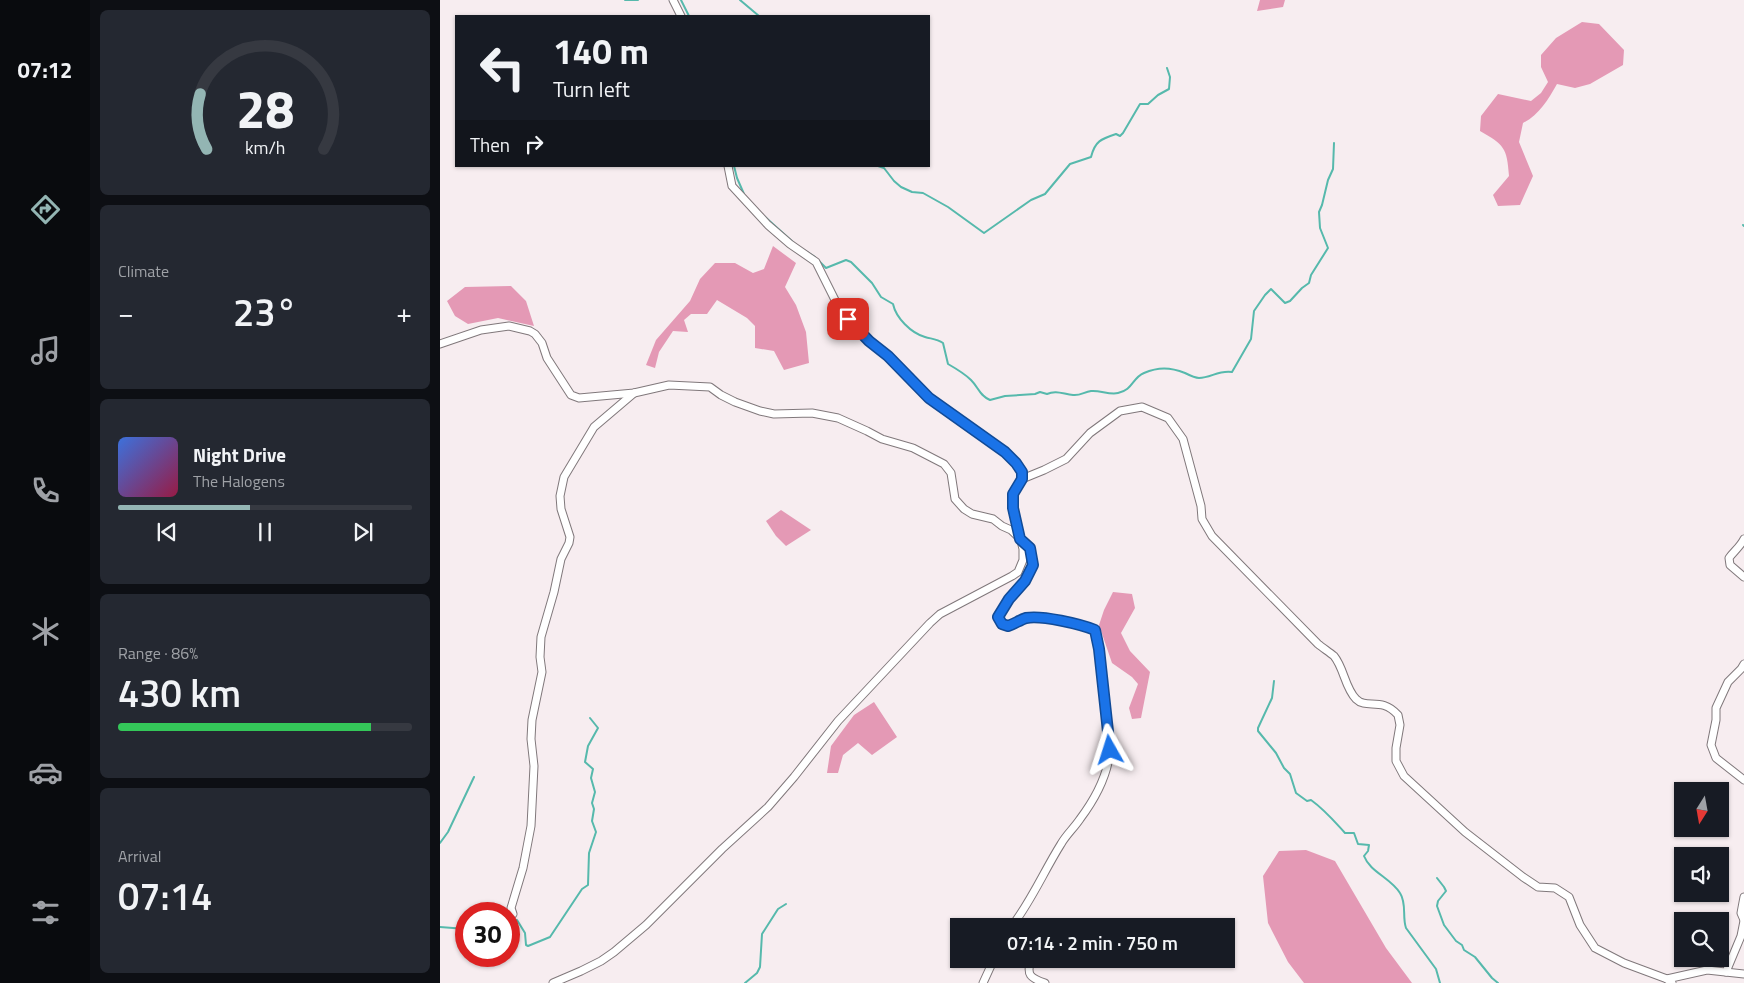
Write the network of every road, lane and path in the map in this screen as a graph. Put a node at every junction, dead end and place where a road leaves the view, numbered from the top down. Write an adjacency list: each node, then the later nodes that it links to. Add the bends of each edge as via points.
1 (673, 0): 2 (street)
2 (680, 15)
3 (728, 167): 6 (street, via 732,186 768,225 816,262 840,310 856,328 929,398 1005,452 1022,472)
4 (440, 344): 5 (street, via 481,330 509,326 530,331 542,343 547,358 571,395 578,398)
5 (634, 393): 7 (street, via 669,386 710,387 735,402 760,411 812,413 847,421 944,464 951,473 955,499 964,509 993,519); 13 (street, via 594,427 561,487 560,509 570,537 561,559 541,637 542,672 532,720 531,826)
6 (1022, 479): 7 (street, via 1013,494); 20 (street, via 1066,459 1090,433 1120,411 1142,407 1168,418 1183,439 1202,518 1212,536 1334,657 1355,698 1367,704 1384,704 1398,715 1396,761 1404,776 1465,832 1523,877 1538,887 1555,888 1569,897 1580,926 1595,948)
7 (1020, 539): 14 (street, via 1030,548 1033,565 998,617 1002,624 1008,626 1026,618 1041,617 1081,624 1095,630 1110,750 1105,775 1089,805 1062,842); 21 (street, via 1023,560 1018,572 940,614 838,721 768,807 646,925 601,961)
8 (1744, 539): 9 (street, via 1729,558 1730,565)
9 (1744, 578)
10 (1744, 664): 11 (street, via 1728,682 1716,708 1711,745 1716,758)
11 (1744, 780)
12 (1744, 897): 15 (street, via 1741,913)
13 (513, 902)
14 (1018, 918)
15 (1744, 920): 18 (street)
16 (990, 968): 22 (street)
17 (1028, 968): 23 (street, via 1029,974)
18 (1726, 972): 19 (street); 20 (street, via 1707,970)
19 (1744, 974)
20 (1669, 981)
21 (553, 983)
22 (983, 983)
23 (1045, 983)

